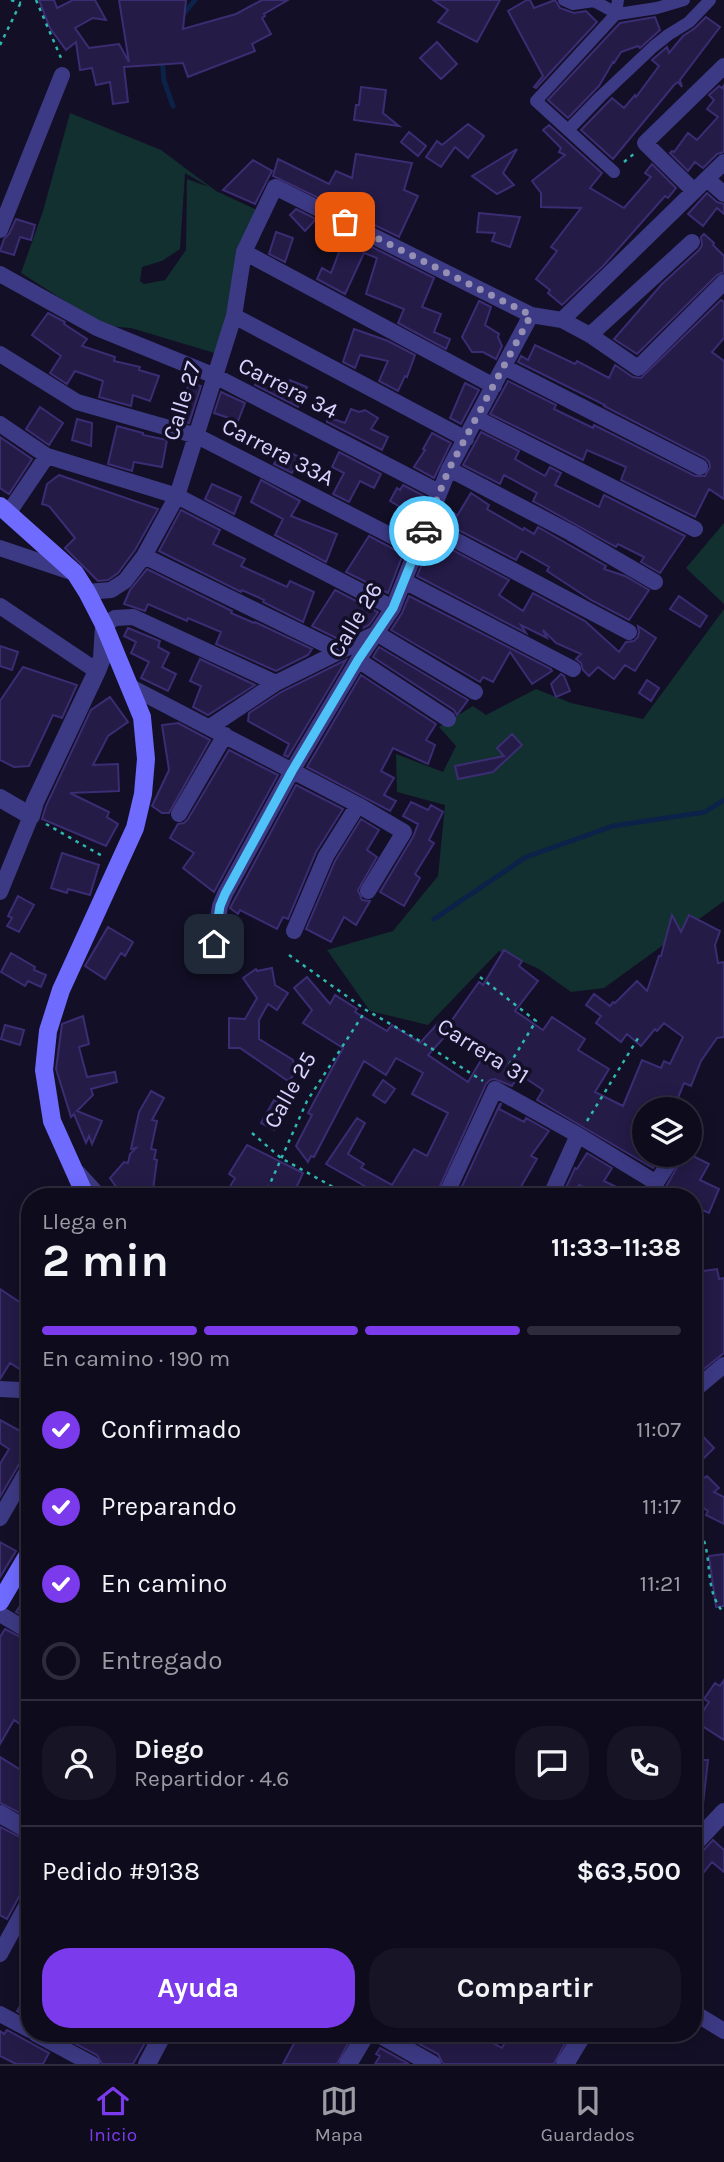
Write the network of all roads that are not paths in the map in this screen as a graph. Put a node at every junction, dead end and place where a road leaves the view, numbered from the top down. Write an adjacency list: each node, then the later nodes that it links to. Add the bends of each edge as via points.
1 (564, 0): 5 (street, via 573,4 594,1)
2 (618, 0): 5 (street)
3 (684, 0): 5 (street)
4 (710, 0): 8 (street, via 690,22 653,47)
5 (616, 14): 8 (street, via 536,101)
6 (724, 66): 12 (street, via 645,143)
7 (62, 75): 14 (street)
8 (569, 130): 10 (street)
9 (724, 162): 11 (street)
10 (614, 172)
11 (707, 179): 12 (street); 13 (street)
12 (694, 191): 21 (street)
13 (724, 194)
14 (0, 230)
15 (692, 242): 22 (street)
16 (244, 252): 19 (street, Calle 27, via 275,187); 20 (street, Calle 27); 26 (street)
17 (0, 274): 25 (street, Carrera 34, via 97,328)
18 (724, 282): 22 (street, via 638,368)
19 (531, 315): 21 (street); 24 (street, Calle 26)
20 (234, 316): 25 (street, Calle 27); 30 (street)
21 (562, 320): 22 (street)
22 (590, 335)
23 (0, 355): 29 (street, Carrera 33A, via 76,402)
24 (504, 367): 26 (street, Calle 26); 32 (street)
25 (215, 376): 29 (street, Calle 27); 34 (street, Carrera 34)
26 (494, 386): 27 (street, Calle 26)
27 (476, 418): 30 (street, Calle 26); 38 (street)
28 (0, 424): 31 (street)
29 (197, 436): 35 (street, Calle 27); 40 (street, Carrera 33A)
30 (466, 439): 33 (street, Calle 26)
31 (47, 456): 35 (street); 36 (street)
32 (700, 467)
33 (449, 469): 34 (street, Calle 26); 44 (street)
34 (439, 492): 37 (street, Calle 26)
35 (177, 496): 41 (street, Calle 27); 47 (street)
36 (5, 509): 42 (main road)
37 (427, 525): 40 (street, Calle 26); 49 (street)
38 (695, 529)
39 (0, 548): 42 (street)
40 (417, 549): 43 (street, Calle 26)
41 (144, 556): 45 (street, Calle 27, via 118,587); 51 (street)
42 (75, 573): 45 (main road)
43 (404, 581): 47 (street, Calle 26); 53 (street)
44 (655, 582)
45 (87, 592): 48 (main road)
46 (0, 606): 54 (street)
47 (393, 608): 50 (street, Calle 26)
48 (104, 625): 54 (street); 55 (street, via 115,618 133,617); 56 (main road)
49 (629, 632)
50 (376, 633): 51 (street); 52 (street, Calle 26); 57 (street)
51 (339, 651): 55 (street)
52 (358, 660): 60 (street); 63 (street, Calle 26)
53 (573, 669)
54 (97, 671): 67 (street)
55 (276, 683): 61 (street)
56 (129, 686): 58 (street); 59 (main road)
57 (475, 692)
58 (168, 708): 59 (street); 61 (street)
59 (142, 717): 74 (main road, via 146,759 135,828 61,990 48,1031 44,1070 52,1121)
60 (448, 719)
61 (210, 727): 62 (street)
62 (225, 735): 63 (street); 66 (street)
63 (292, 771): 65 (street); 71 (street, Calle 26, via 225,894)
64 (0, 798): 67 (street)
65 (358, 805): 68 (street, via 404,832); 70 (street, via 326,856)
66 (178, 814)
67 (31, 816): 69 (street)
68 (368, 891)
69 (0, 892)
70 (294, 931)
71 (214, 944)
72 (578, 1135): 75 (street, Carrera 31); 78 (street, Carrera 31, via 495,1089); 79 (street)
73 (666, 1167): 75 (street)
74 (74, 1169): 76 (main road); 77 (street)
75 (655, 1182): 80 (street)
76 (82, 1188)
77 (92, 1188)
78 (449, 1188)
79 (554, 1188)
80 (652, 1188)
81 (724, 1365): 82 (street)
82 (702, 1383)
83 (0, 1390): 84 (street)
84 (21, 1390)
85 (21, 1481): 86 (street)
86 (0, 1518)
87 (21, 1566): 88 (main road)
88 (0, 1602)
89 (0, 1614): 90 (street)
90 (21, 1627)
91 (724, 1812): 94 (street)
92 (0, 1814): 93 (street)
93 (21, 1826)
94 (702, 1835)
95 (21, 1916): 96 (street)
96 (0, 1954)
97 (0, 2014): 99 (street)
98 (702, 2018): 100 (street)
99 (21, 2025)
100 (724, 2031)
101 (51, 2042): 106 (street)
102 (159, 2042): 107 (street)
103 (361, 2042): 108 (street)
104 (393, 2042): 109 (street)
105 (578, 2042): 110 (street)
106 (92, 2064)
107 (147, 2064)
108 (348, 2064)
109 (432, 2064)
110 (565, 2064)

